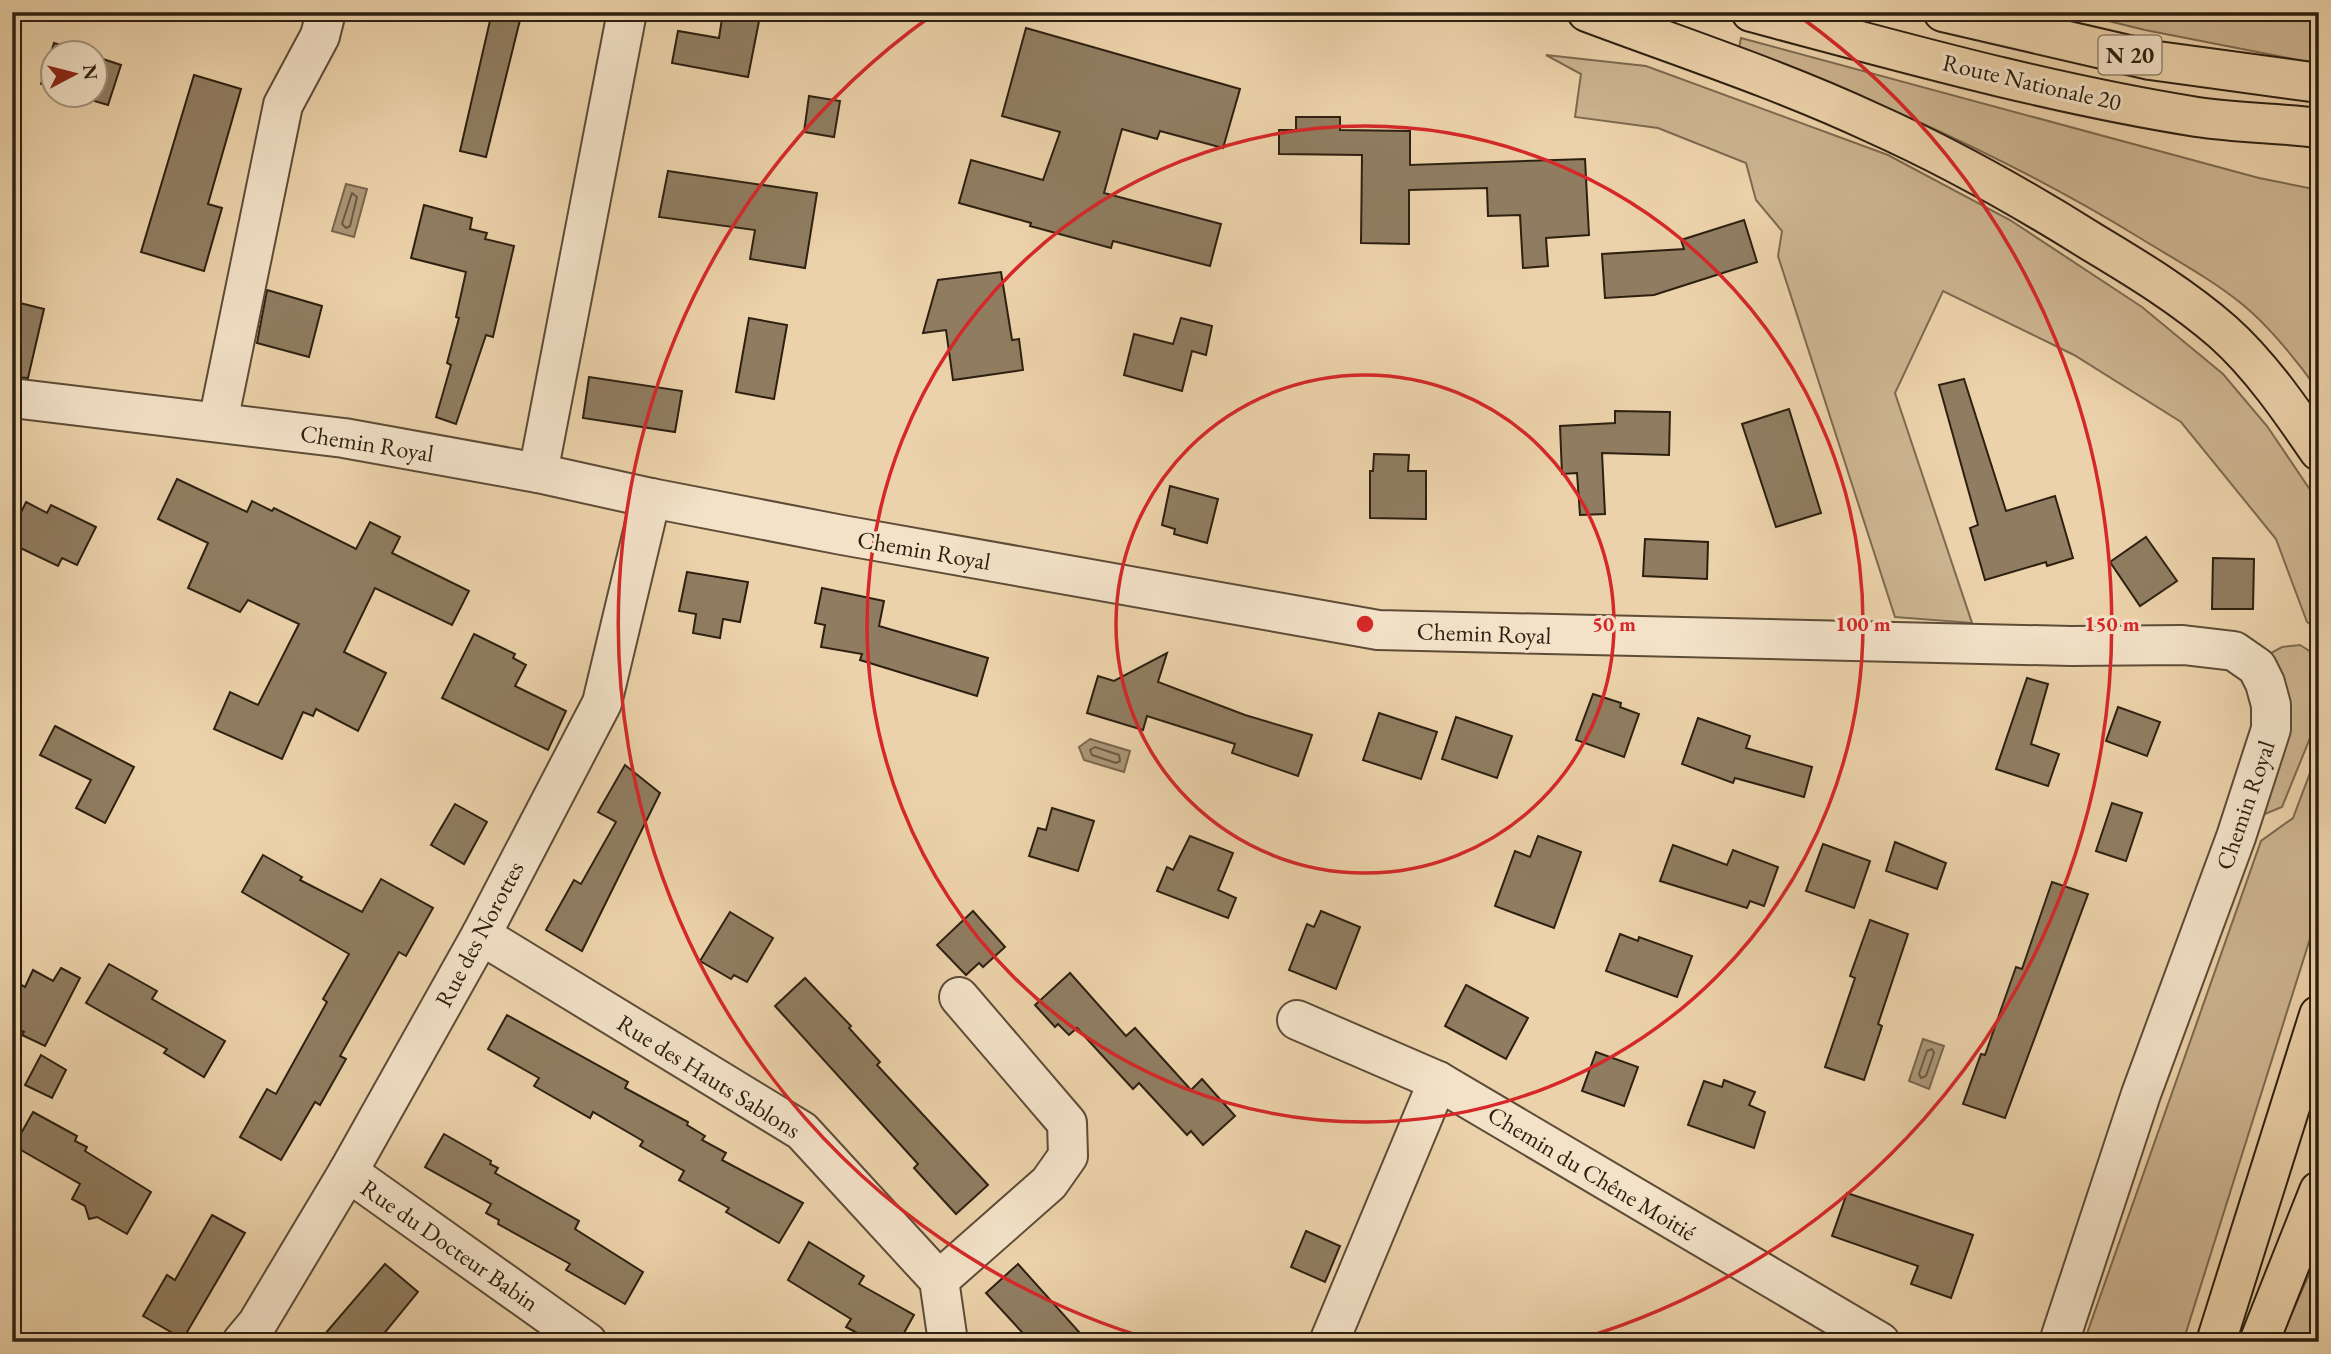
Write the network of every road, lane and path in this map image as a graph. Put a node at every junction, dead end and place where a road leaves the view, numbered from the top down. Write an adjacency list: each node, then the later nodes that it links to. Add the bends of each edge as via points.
1 (326, 12): 11 (street, via 320,36 283,105)
2 (627, 12): 13 (street)
3 (1587, 12): 12 (main road, via 1873,122 1955,162 2076,232 2169,291 2224,333 2265,378)
4 (1751, 12): 7 (main road, Route Nationale 20 / N 20, via 2101,99)
5 (1943, 12): 6 (main road, Route Nationale 20 / N 20, via 2150,60)
6 (2319, 83)
7 (2200, 117): 8 (main road, Route Nationale 20 / N 20); 9 (main road)
8 (2319, 128)
9 (2319, 151)
10 (12, 398): 11 (street, Chemin Royal)
11 (218, 422): 13 (street, Chemin Royal, via 344,438)
12 (2319, 451)
13 (538, 472): 14 (street, Chemin Royal)
14 (651, 498): 15 (street, Rue des Norottes, via 602,703); 28 (street, Chemin Royal, via 1378,630 2183,645 2234,651 2246,658 2265,683 2271,729 2141,1094)
15 (481, 935): 20 (street, Rue des Norottes); 22 (street, Rue des Hauts Sablons, via 802,1132)
16 (959, 997): 22 (street, via 1068,1123 1068,1156 1049,1183)
17 (2319, 1015): 29 (main road)
18 (1297, 1020): 19 (street, Chemin du Chêne Moitié)
19 (1438, 1082): 26 (street); 27 (street, Chemin du Chêne Moitié)
20 (348, 1172): 23 (street, Rue des Norottes); 24 (street, Rue du Docteur Babin)
21 (2319, 1191): 30 (main road)
22 (939, 1280): 25 (street)
23 (242, 1342)
24 (587, 1342)
25 (948, 1342)
26 (1329, 1342)
27 (1880, 1342)
28 (2059, 1342)
29 (2216, 1342)
30 (2259, 1342)

